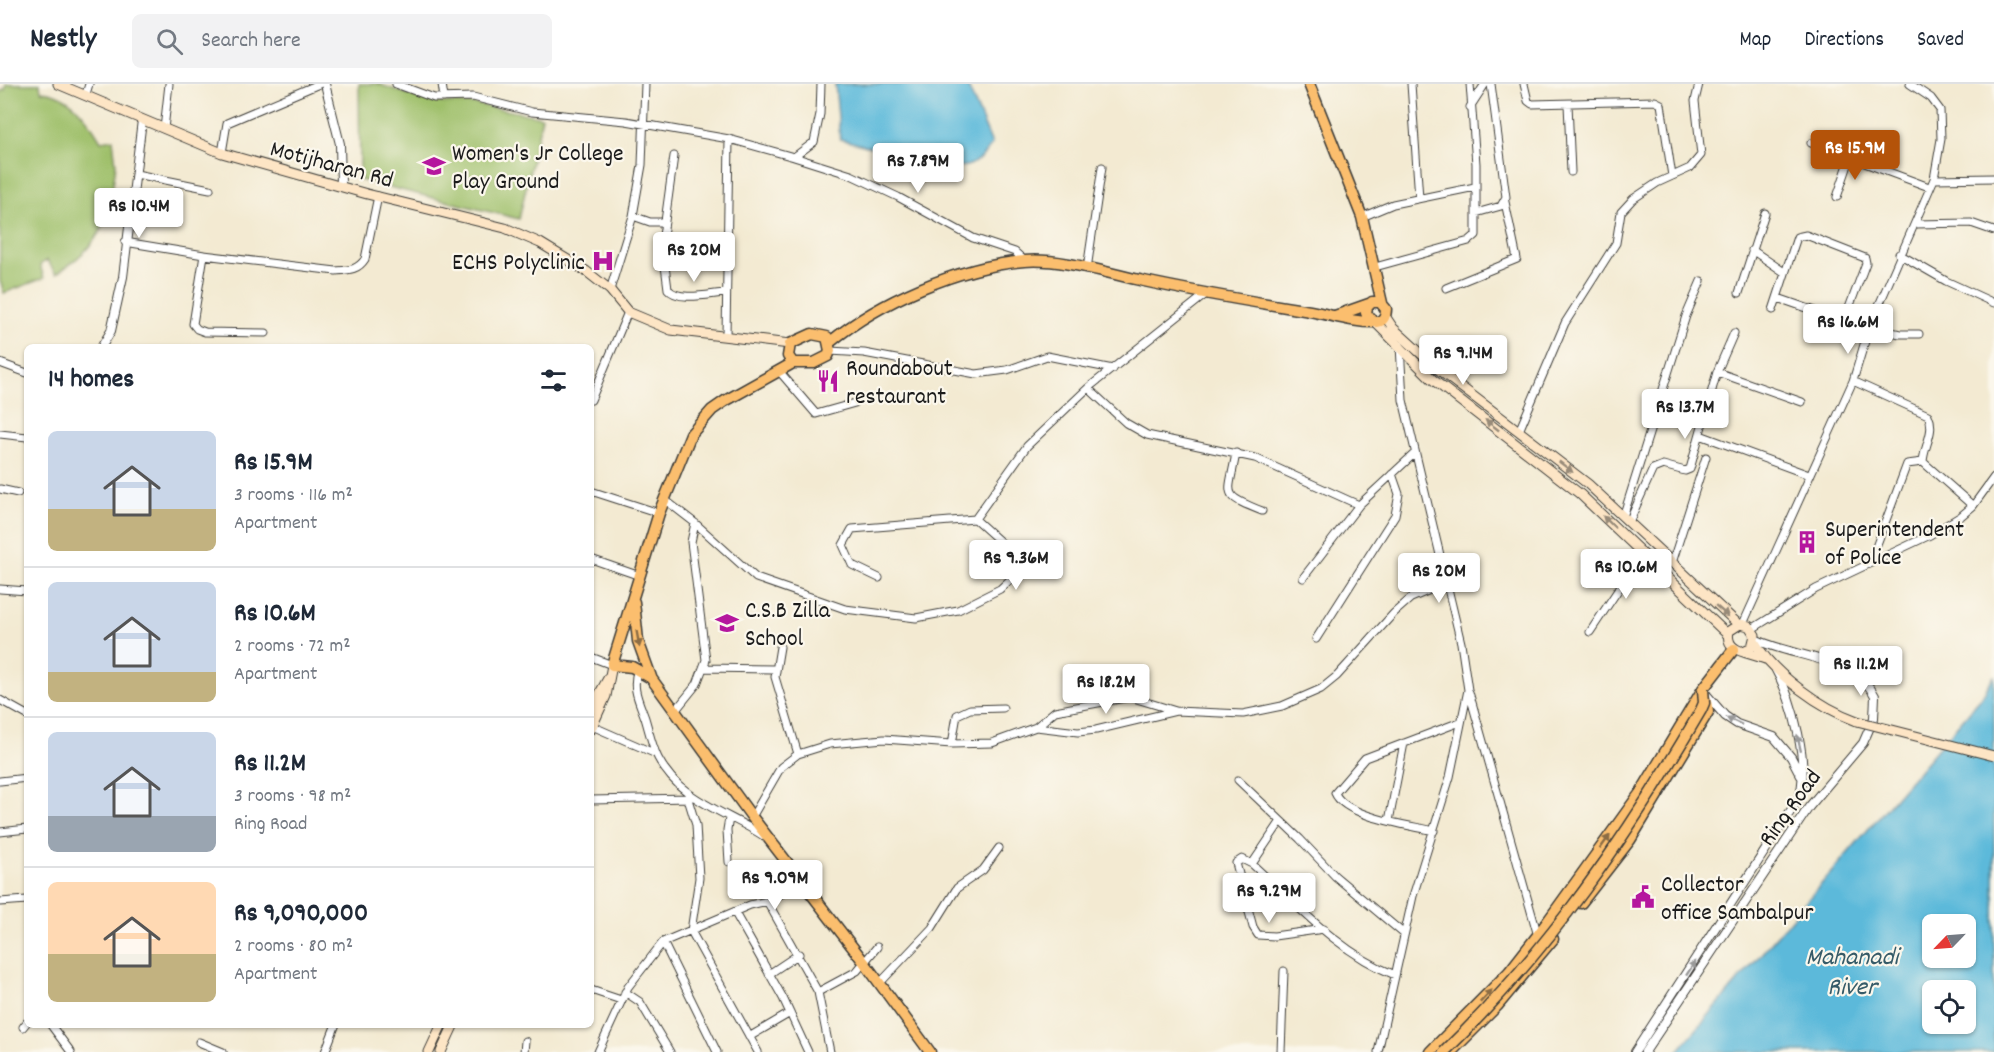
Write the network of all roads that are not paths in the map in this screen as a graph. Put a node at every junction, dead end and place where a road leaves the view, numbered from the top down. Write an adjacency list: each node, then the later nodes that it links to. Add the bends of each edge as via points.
1 (58, 84): 18 (main road, Motijharan Rd)
2 (89, 84): 18 (street)
3 (169, 84): 24 (street)
4 (319, 84): 27 (street, via 227,123)
5 (325, 84): 37 (street, via 340,144)
6 (396, 84): 19 (street)
7 (442, 84): 19 (street)
8 (645, 84): 23 (street)
9 (821, 84): 30 (street, via 814,142)
10 (1309, 84): 48 (main road)
11 (1410, 84): 43 (street)
12 (1470, 84): 21 (street)
13 (1485, 84): 21 (street)
14 (1491, 84): 44 (street)
15 (1524, 84): 20 (street, via 1532,104)
16 (1699, 84): 34 (street, via 1695,101 1701,155 1689,168)
17 (1910, 84): 36 (street, via 1931,98 1940,110 1941,139)
18 (86, 94): 22 (main road, Motijharan Rd)
19 (444, 98): 23 (street, via 473,97 532,112)
20 (1568, 104): 32 (street); 34 (street, via 1661,104)
21 (1470, 107): 38 (street)
22 (142, 120): 24 (main road, Motijharan Rd); 33 (street)
23 (645, 124): 25 (street); 47 (street)
24 (164, 129): 27 (main road, Motijharan Rd)
25 (729, 139): 30 (street); 63 (street)
26 (1811, 143): 29 (street)
27 (222, 153): 37 (main road, Motijharan Rd)
28 (674, 156): 49 (street)
29 (1851, 156): 39 (street); 42 (street)
30 (794, 157): 56 (street, via 850,175 973,238 1015,252)
31 (1102, 167): 58 (street)
32 (1571, 172)
33 (136, 174): 40 (street); 52 (street)
34 (1672, 176): 96 (street, via 1633,199 1621,212 1616,243 1565,323)
35 (1994, 178): 36 (street)
36 (1934, 179): 39 (street)
37 (341, 184): 41 (main road, Motijharan Rd)
38 (1475, 187): 43 (street); 45 (street)
39 (1929, 187): 50 (street)
40 (210, 189)
41 (378, 196): 55 (street, via 365,259 350,270); 62 (main road, Motijharan Rd, via 504,228 540,243)
42 (1837, 197)
43 (1419, 198): 48 (street)
44 (1505, 202): 45 (street); 61 (street, via 1517,259)
45 (1476, 213): 57 (street, via 1476,235 1469,240)
46 (1765, 213): 53 (street)
47 (633, 216): 49 (street); 62 (street)
48 (1362, 217): 57 (main road)
49 (664, 222): 63 (street, via 664,270 671,294)
50 (1915, 224): 51 (street, via 1971,223); 54 (street)
51 (1994, 231)
52 (125, 242): 55 (street); 81 (street, via 118,303)
53 (1752, 250): 59 (street); 64 (street)
54 (1899, 254): 68 (street); 75 (street)
55 (204, 255): 76 (street, via 193,324 205,332)
56 (1025, 261): 58 (main road, via 1064,263); 83 (main road, via 963,272 863,319)
57 (1375, 267): 67 (main road)
58 (1087, 269): 65 (main road)
59 (1784, 272): 66 (street); 74 (street, via 1794,240 1800,235 1865,258)
60 (1701, 281): 116 (street, via 1686,316)
61 (1446, 288)
62 (610, 290): 70 (main road, Motijharan Rd)
63 (726, 293): 79 (street)
64 (1739, 293)
65 (1206, 294): 71 (main road); 87 (street)
66 (1778, 298): 69 (street); 74 (street)
67 (1374, 303): 71 (main road); 72 (main road, via 1386,309); 73 (main road, via 1366,314)
68 (1994, 303)
69 (1773, 310)
70 (628, 312): 79 (main road, Motijharan Rd, via 671,330); 93 (street)
71 (1335, 316): 73 (main road)
72 (1385, 316): 73 (main road); 80 (main road)
73 (1373, 321): 84 (main road)
74 (1844, 321): 75 (street)
75 (1869, 328): 78 (street); 91 (street)
76 (266, 333)
77 (1734, 333): 90 (street)
78 (1919, 334)
79 (726, 336): 82 (main road, Motijharan Rd)
80 (1406, 339): 84 (street); 96 (main road, via 1439,370)
81 (103, 344)
82 (790, 344): 83 (main road, via 812,334 827,338); 86 (main road, via 788,356)
83 (830, 347): 86 (main road, via 820,362); 87 (street, via 976,374 1007,370 1047,356)
84 (1399, 347): 101 (street, via 1403,400); 118 (main road, one-way to 84, via 1580,494 1432,379)
85 (0, 363): 89 (street)
86 (793, 363): 88 (main road)
87 (1113, 369): 92 (street)
88 (779, 371): 95 (street, via 816,414); 110 (main road, via 725,400 698,423)
89 (24, 372)
90 (1717, 372): 94 (street); 98 (street)
91 (1853, 381): 103 (street, via 1928,415 1932,423); 105 (street)
92 (1088, 388): 100 (street, via 1126,423 1148,435); 115 (street, via 1027,446)
93 (594, 393)
94 (1802, 402)
95 (855, 403)
96 (1519, 431): 116 (main road, one-way to 116)
97 (0, 434): 99 (street)
98 (1700, 435): 105 (street); 116 (street, via 1690,469 1680,471 1664,465 1653,469)
99 (24, 437)
100 (1236, 453): 111 (street); 113 (street, via 1230,493 1234,500)
101 (1415, 453): 104 (street); 125 (street)
102 (1706, 457): 120 (street)
103 (1923, 462): 112 (street); 121 (street, via 1907,464)
104 (1392, 474): 111 (street); 133 (street, via 1399,494 1395,515)
105 (1809, 475): 129 (street)
106 (1994, 477): 112 (street)
107 (0, 489): 109 (street)
108 (594, 492): 114 (street)
109 (18, 493)
110 (664, 499): 114 (main road); 117 (street)
111 (1359, 505): 124 (street)
112 (1973, 506): 121 (street, via 1930,536)
113 (1262, 511)
114 (659, 513): 122 (main road)
115 (975, 519): 117 (street, via 1015,555 1019,561 1015,575 1000,589 958,610 916,618 845,609 756,578); 123 (street, via 852,529 843,545 852,565)
116 (1626, 519): 120 (main road)
117 (695, 523): 139 (street, via 691,542)
118 (1642, 554): 131 (street); 132 (main road)
119 (594, 560): 122 (street)
120 (1672, 563): 129 (main road, one-way to 129)
121 (1870, 563): 130 (street, via 1816,589)
122 (640, 576): 128 (main road)
123 (879, 578)
124 (1303, 579)
125 (1446, 583): 145 (street); 150 (street, via 1411,598 1394,612 1321,689 1282,706 1243,714)
126 (0, 589): 127 (street)
127 (24, 591)
128 (633, 599): 142 (main road); 143 (main road, one-way to 143, via 638,642)
129 (1740, 624): 130 (main road); 132 (main road)
130 (1752, 629): 134 (main road)
131 (1590, 632)
132 (1728, 634): 136 (main road, via 1729,643)
133 (1316, 639)
134 (1755, 640): 136 (main road, via 1752,647); 138 (main road); 228 (street, Ring Road, via 1836,665 1864,682 1875,696 1874,718 1863,743 1809,807)
135 (780, 647): 141 (street)
136 (1739, 650): 138 (main road); 144 (main road)
137 (594, 659): 142 (street)
138 (1771, 663): 160 (main road, bridge, via 1826,708 1857,721); 164 (street, Ring Road, one-way to 138, via 1799,744 1785,691)
139 (705, 668): 141 (street); 149 (street)
140 (638, 669): 142 (main road); 143 (main road); 158 (street, via 634,678 637,701)
141 (774, 669): 159 (street)
142 (611, 670): 147 (main road); 153 (main road, via 606,696)
143 (651, 678): 149 (main road)
144 (1702, 689): 164 (street, one-way to 144, via 1791,757 1774,737 1737,724 1716,709); 186 (main road, one-way to 144, via 1641,792); 189 (main road, via 1708,712 1672,775 1630,840); 225 (main road, bridge, via 1701,710 1619,843 1527,965)
145 (1468, 690): 152 (street); 186 (street)
146 (0, 700): 151 (street)
147 (594, 703)
148 (1003, 708): 157 (street, via 970,709 957,715)
149 (676, 710): 167 (main road)
150 (1176, 711): 154 (street, via 1096,730); 154 (street, via 1130,697 1055,711)
151 (24, 713)
152 (1460, 722): 156 (street); 172 (street, via 1450,777)
153 (594, 723)
154 (1036, 727): 157 (street, via 992,743)
155 (594, 729): 158 (street)
156 (1404, 743): 170 (street); 170 (street, via 1365,758 1335,792 1346,806)
157 (952, 744): 159 (street, via 884,739 830,744)
158 (656, 754): 165 (street)
159 (798, 754): 167 (street, via 781,767)
160 (1994, 756)
161 (24, 778): 163 (street)
162 (1238, 780): 169 (street)
163 (0, 781)
164 (1803, 785): 227 (street, Ring Road, one-way to 164, via 1767,852)
165 (690, 798): 166 (street); 168 (street); 184 (street, via 699,878)
166 (594, 800)
167 (752, 817): 174 (main road)
168 (729, 818): 174 (street); 176 (street)
169 (1281, 821): 177 (street); 185 (street, via 1335,876)
170 (1389, 821): 172 (street)
171 (24, 829): 173 (street)
172 (1434, 831): 185 (street)
173 (0, 832)
174 (770, 840): 178 (main road)
175 (999, 848): 195 (street, via 982,870 957,888 932,928)
176 (729, 862)
177 (1252, 864): 183 (street); 183 (street, via 1242,859 1236,863 1258,935)
178 (802, 883): 180 (street); 191 (main road)
179 (24, 900): 181 (street)
180 (767, 901): 182 (street); 190 (street)
181 (0, 902)
182 (735, 913): 184 (street); 193 (street)
183 (1324, 929): 194 (street, via 1369,966)
184 (692, 931): 187 (street); 205 (street)
185 (1404, 934): 194 (street)
186 (1538, 935): 189 (street); 224 (main road, one-way to 186, via 1509,972)
187 (663, 942): 197 (street); 217 (street)
188 (878, 947): 191 (street)
189 (1544, 951): 226 (main road, via 1497,1006)
190 (799, 954): 193 (street); 198 (street)
191 (864, 962): 195 (main road); 198 (street, via 857,971)
192 (1284, 971): 222 (street)
193 (769, 974): 200 (street)
194 (1395, 975): 223 (street)
195 (879, 984): 221 (main road)
196 (594, 991): 199 (street)
197 (625, 992): 199 (street); 216 (street, via 640,1002)
198 (818, 992): 220 (street)
199 (621, 1000): 208 (street)
200 (790, 1013): 205 (street); 219 (street)
201 (53, 1028): 209 (street)
202 (334, 1028): 211 (street)
203 (440, 1028): 212 (main road)
204 (452, 1028): 213 (main road)
205 (749, 1037): 218 (street)
206 (525, 1041): 214 (street)
207 (199, 1042): 210 (street)
208 (599, 1049): 215 (street)
209 (71, 1052)
210 (223, 1052)
211 (325, 1052)
212 (429, 1052)
213 (441, 1052)
214 (524, 1052)
215 (608, 1052)
216 (670, 1052)
217 (717, 1052)
218 (758, 1052)
219 (808, 1052)
220 (830, 1052)
221 (930, 1052)
222 (1281, 1052)
223 (1378, 1052)
224 (1430, 1052)
225 (1444, 1052)
226 (1450, 1052)
227 (1635, 1052)
228 (1646, 1052)

